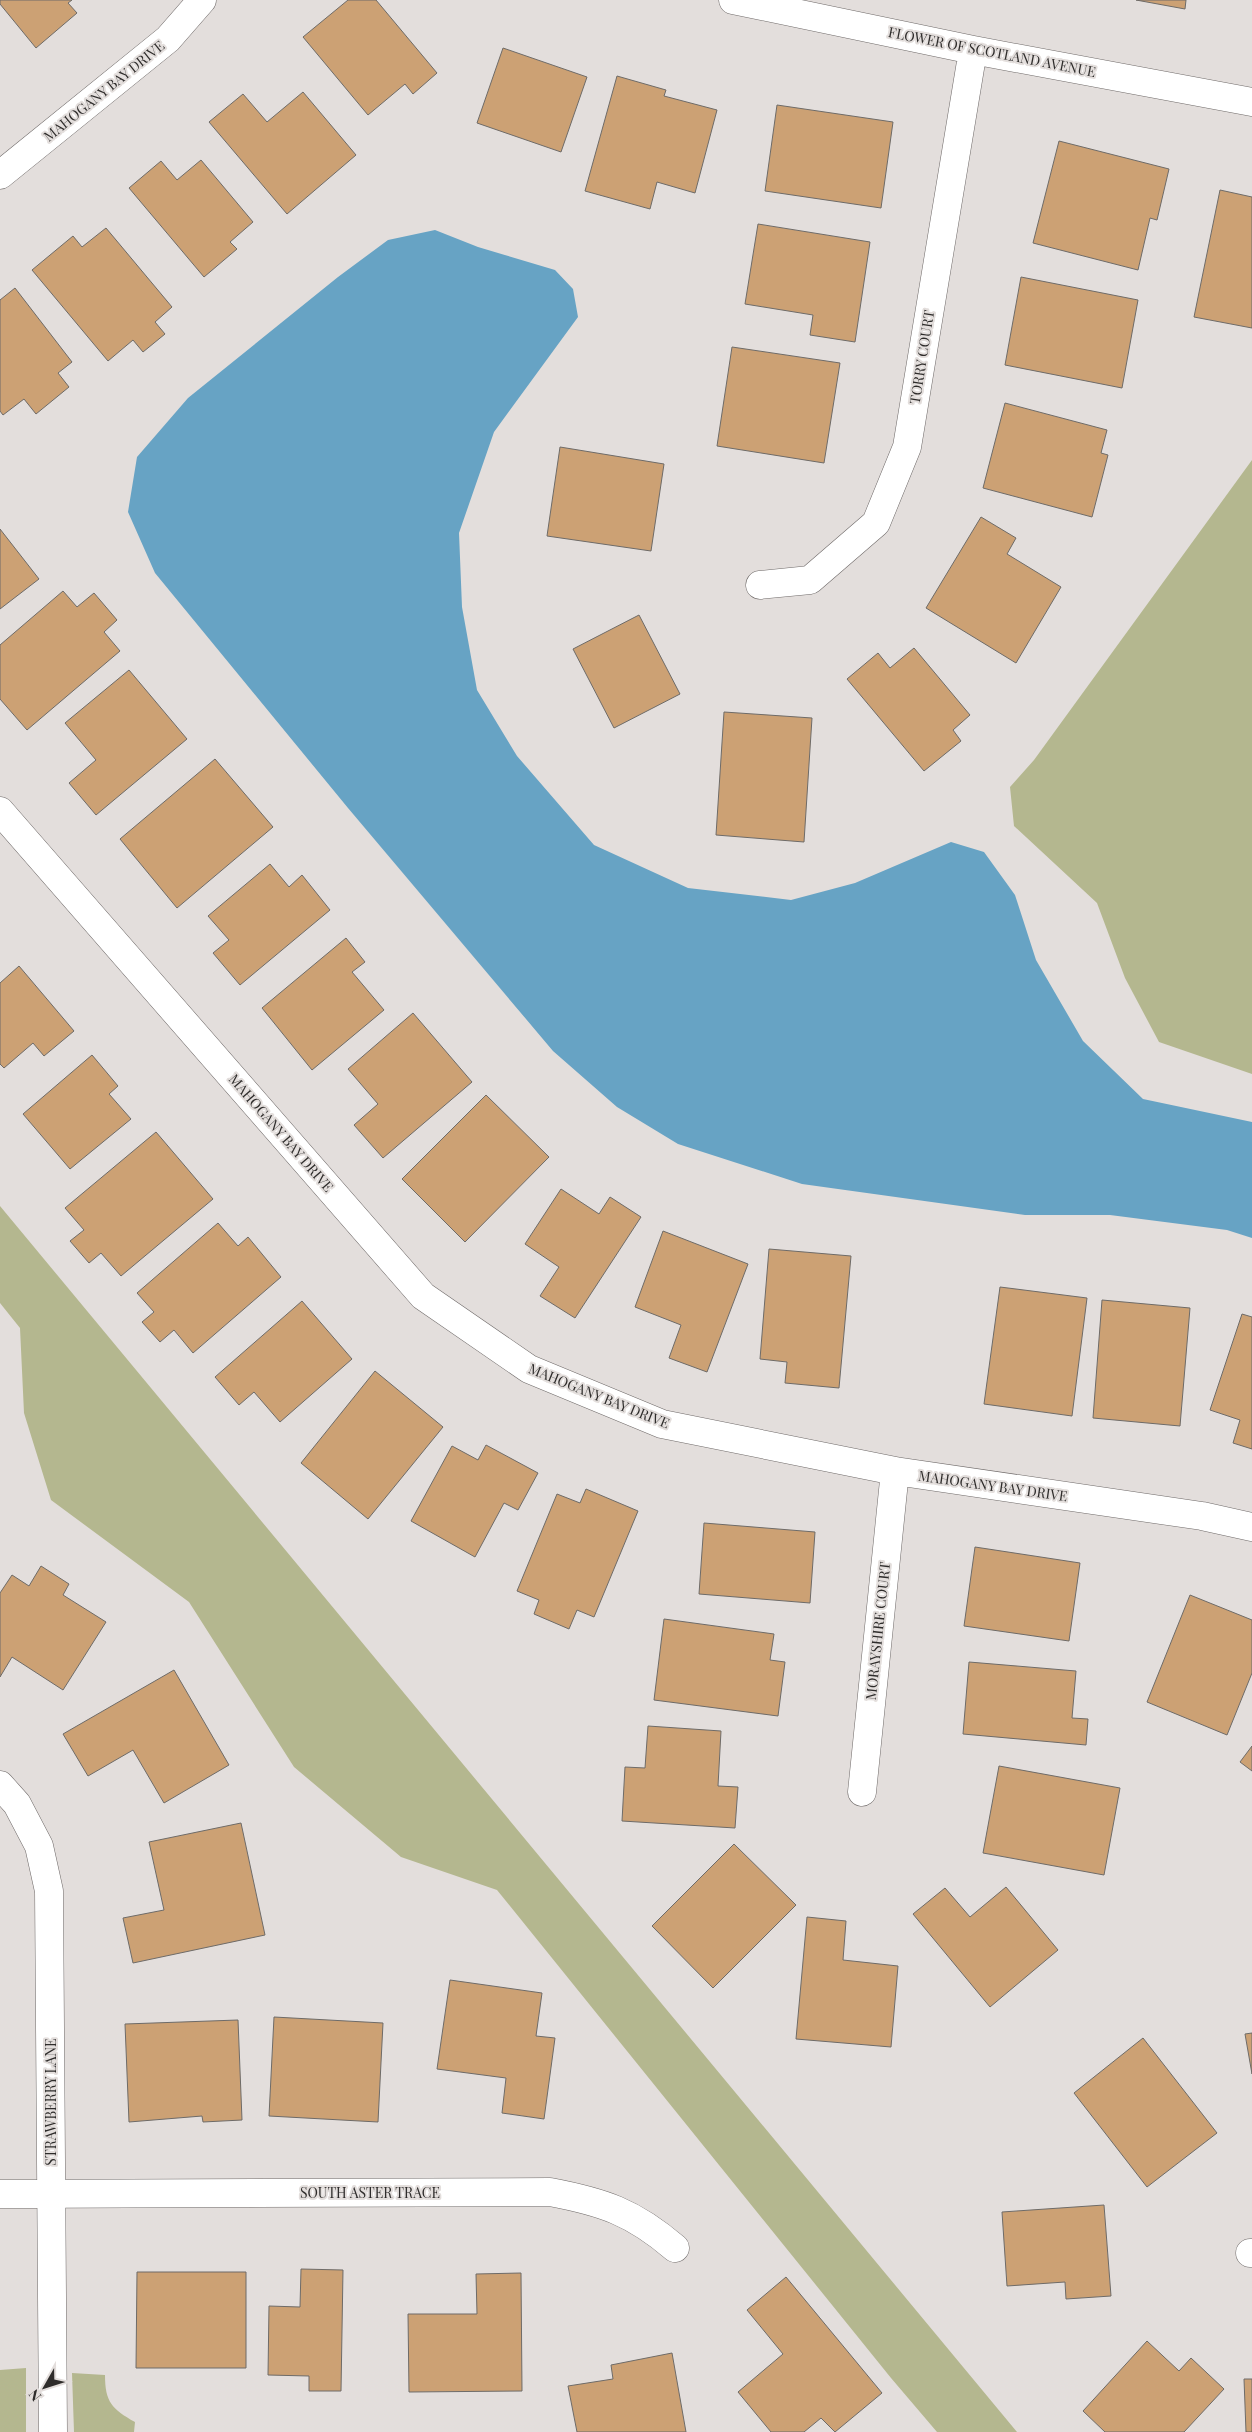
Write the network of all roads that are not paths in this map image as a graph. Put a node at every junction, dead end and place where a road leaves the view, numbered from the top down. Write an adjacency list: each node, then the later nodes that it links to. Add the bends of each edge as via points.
1 (202, 0): 5 (street, MAHOGANY BAY DRIVE, via 168,39)
2 (733, 0): 3 (street, FLOWER OF SCOTLAND AVENUE)
3 (973, 50): 4 (street, FLOWER OF SCOTLAND AVENUE); 6 (street, TORRY COURT, via 907,447 876,523 810,580)
4 (1252, 102)
5 (0, 175)
6 (760, 585)
7 (0, 811): 8 (street, MAHOGANY BAY DRIVE, via 423,1296 529,1369 662,1424)
8 (894, 1471): 9 (street, MAHOGANY BAY DRIVE, via 1202,1516); 11 (street, MORAYSHIRE COURT)
9 (1252, 1527)
10 (0, 1785): 13 (street, STRAWBERRY LANE, via 17,1804 39,1846 49,1892)
11 (862, 1792)
12 (0, 2194): 13 (street, SOUTH ASTER TRACE)
13 (51, 2194): 14 (street, SOUTH ASTER TRACE, via 550,2192 617,2209 654,2230); 15 (street, STRAWBERRY LANE)
14 (675, 2248)
15 (53, 2432)

